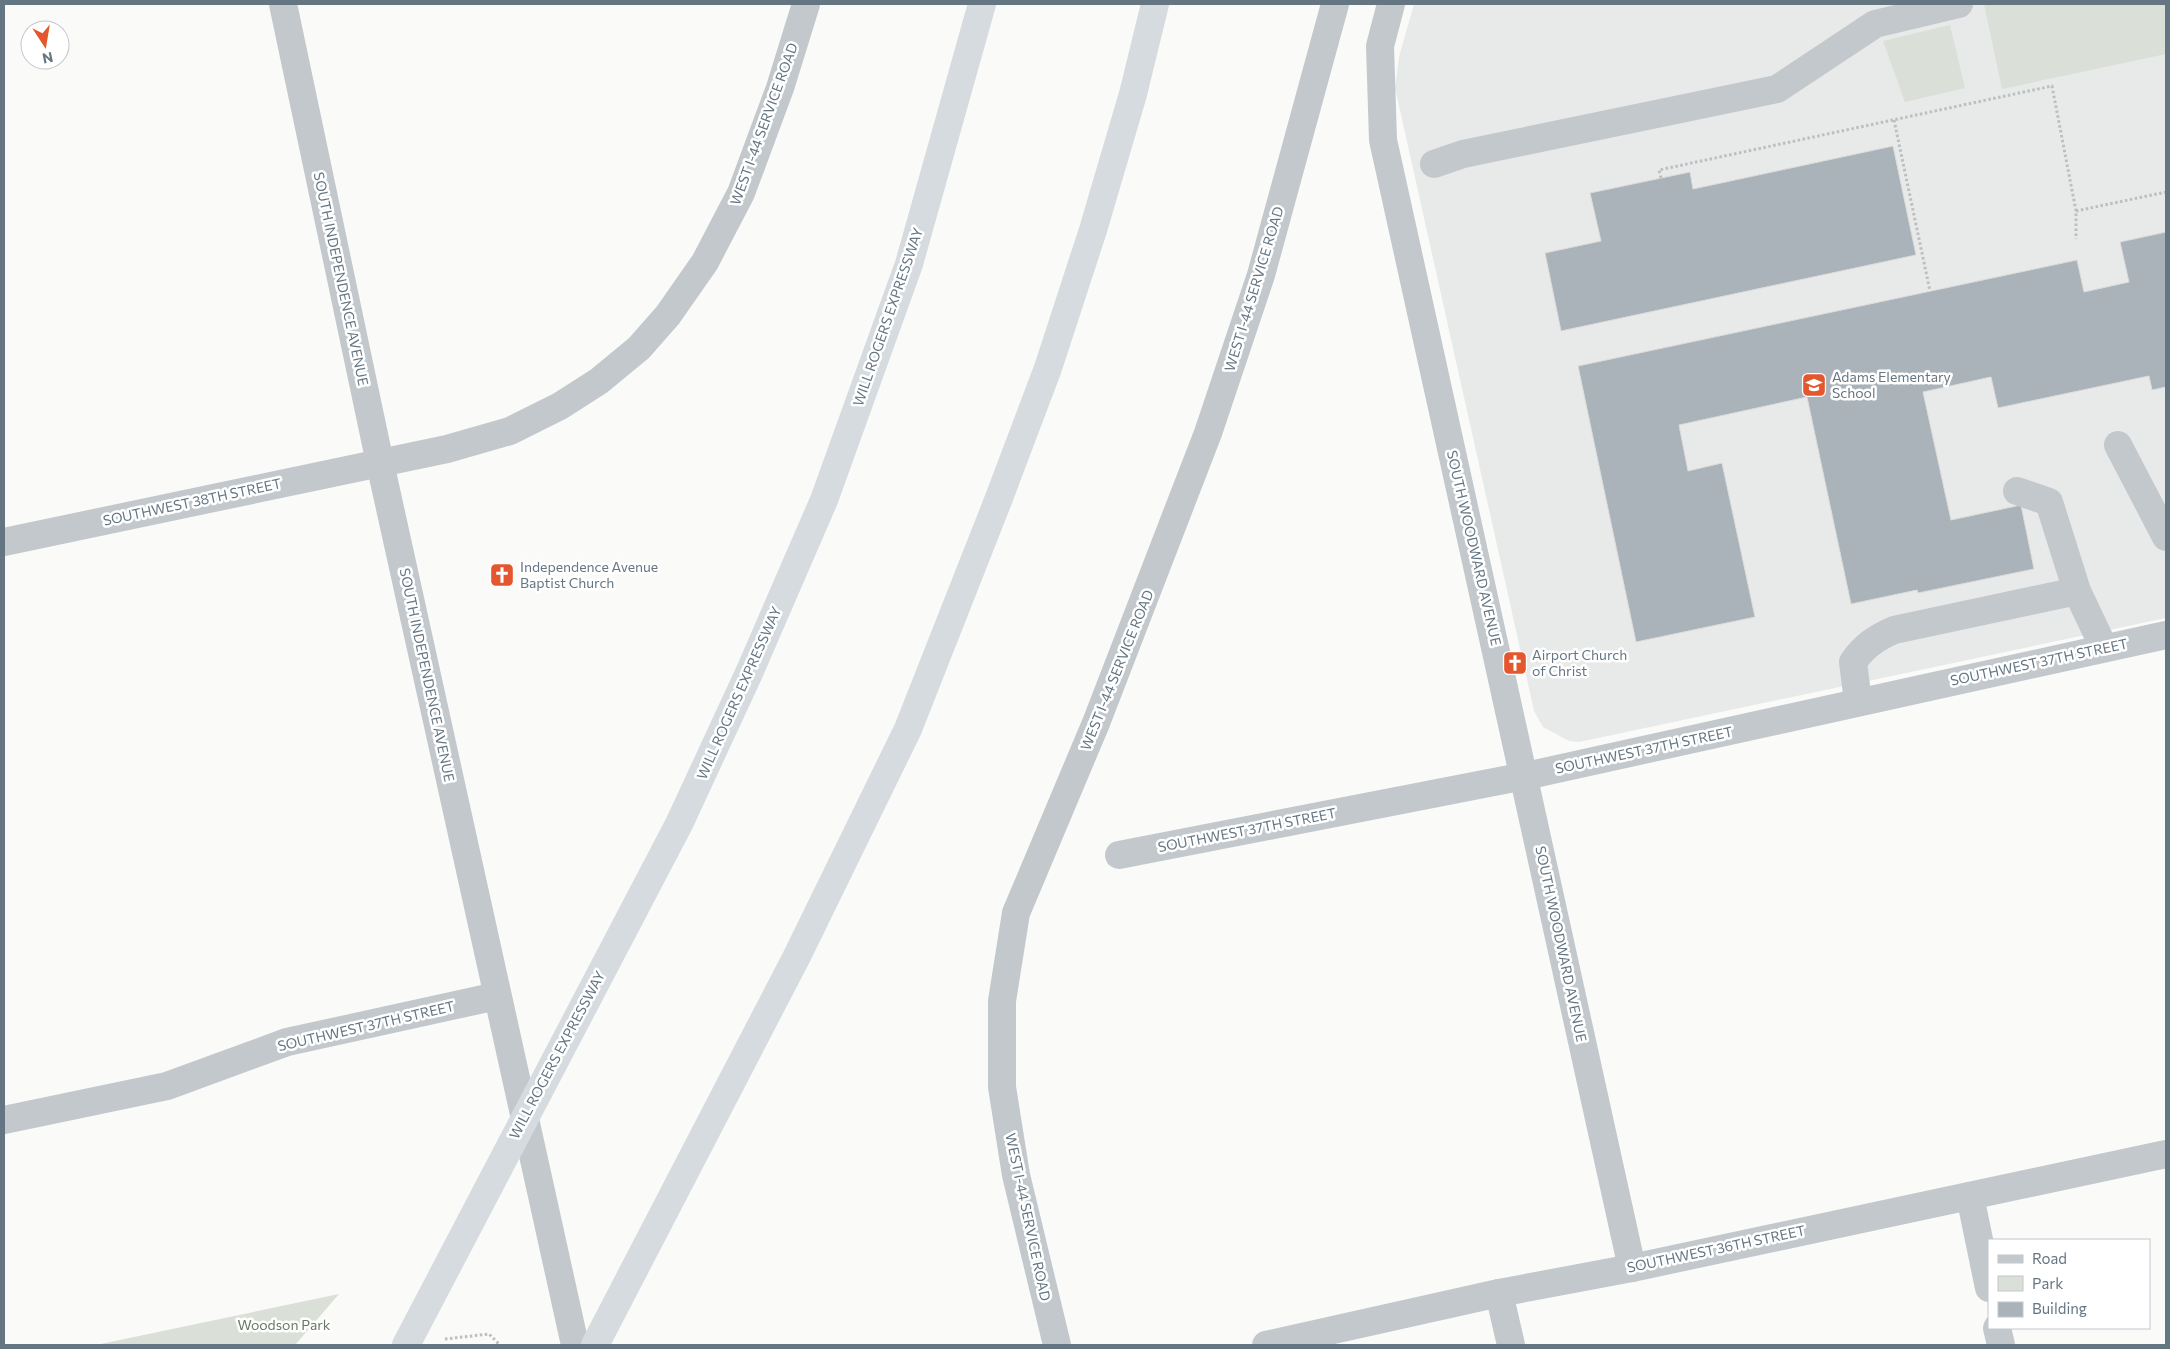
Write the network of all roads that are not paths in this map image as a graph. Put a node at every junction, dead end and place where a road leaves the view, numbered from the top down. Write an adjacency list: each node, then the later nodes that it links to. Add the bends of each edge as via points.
1 (283, 4): 12 (street, SOUTH INDEPENDENCE AVENUE)
2 (806, 4): 12 (street, WEST I-44 SERVICE ROAD, via 780,88 741,193 705,262 668,316 639,348 599,381 560,406 510,431)
3 (982, 4): 30 (highway, WILL ROGERS EXPRESSWAY, via 909,264 824,500 750,673 678,824)
4 (1155, 4): 9 (highway)
5 (1174, 4): 9 (highway)
6 (1334, 4): 33 (street, WEST I-44 SERVICE ROAD, via 1261,275 1208,433 1104,704 1016,913 1002,1002 1002,1087 1016,1175)
7 (1391, 4): 20 (street, SOUTH WOODWARD AVENUE, via 1380,46 1383,140)
8 (1959, 4): 10 (street, via 1875,24 1776,89 1463,154)
9 (1133, 94): 32 (highway, via 1048,368 908,729 797,956)
10 (1434, 164)
11 (2118, 445): 14 (street)
12 (380, 463): 15 (street, SOUTHWEST 38TH STREET); 22 (street, SOUTH INDEPENDENCE AVENUE)
13 (2017, 490): 16 (street, via 2049,502)
14 (2166, 537)
15 (4, 542)
16 (2077, 591): 18 (street); 19 (street, via 1894,630 1876,638 1853,662)
17 (2166, 634): 18 (street, SOUTHWEST 37TH STREET)
18 (2104, 648): 19 (street, SOUTHWEST 37TH STREET)
19 (1858, 702): 20 (street, SOUTHWEST 37TH STREET)
20 (1525, 776): 21 (street, SOUTHWEST 37TH STREET); 26 (street, SOUTH WOODWARD AVENUE)
21 (1119, 855)
22 (497, 996): 23 (street, SOUTHWEST 37TH STREET, via 287,1042 167,1086); 31 (street, SOUTH INDEPENDENCE AVENUE)
23 (4, 1120)
24 (2166, 1154): 25 (street, SOUTHWEST 36TH STREET)
25 (1970, 1196): 26 (street, SOUTHWEST 36TH STREET); 27 (street)
26 (1632, 1268): 28 (street, SOUTHWEST 36TH STREET)
27 (1988, 1283)
28 (1499, 1293): 34 (street, SOUTHWEST 36TH STREET); 35 (street)
29 (1997, 1329): 36 (street)
30 (406, 1345)
31 (575, 1345)
32 (595, 1345)
33 (1057, 1345)
34 (1266, 1345)
35 (1511, 1345)
36 (2001, 1345)

